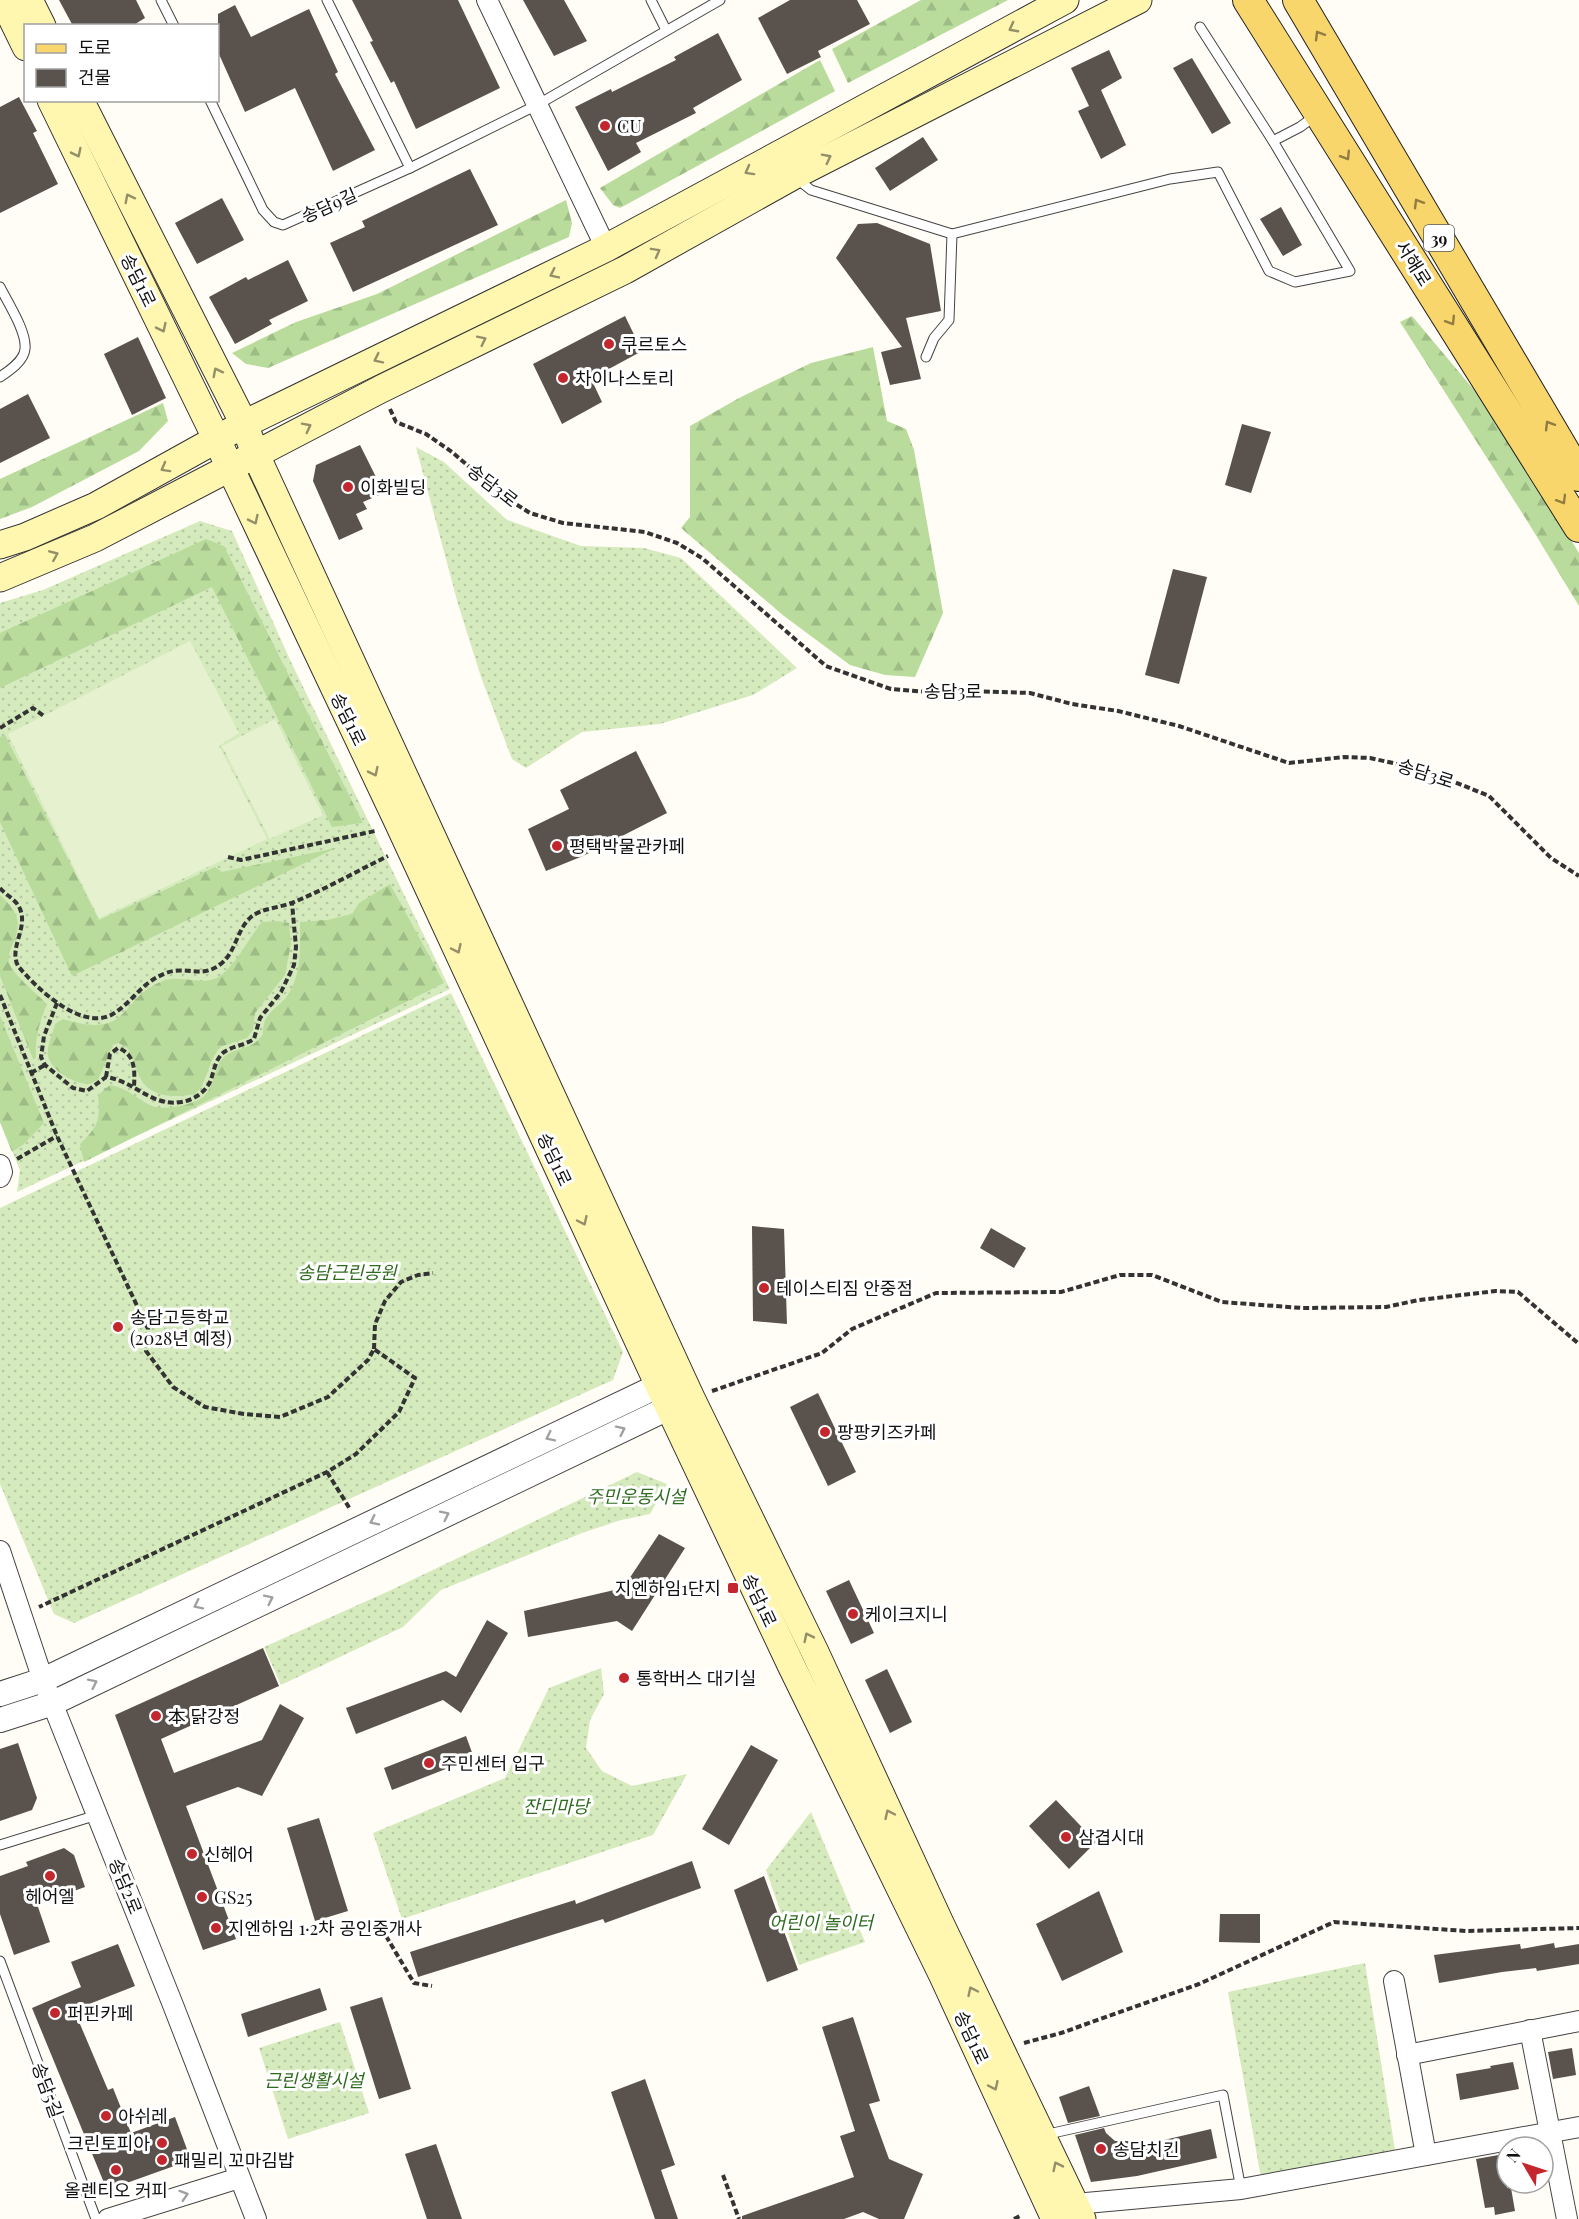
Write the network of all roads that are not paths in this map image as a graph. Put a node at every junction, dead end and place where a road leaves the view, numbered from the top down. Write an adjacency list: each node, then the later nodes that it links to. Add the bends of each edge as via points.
1 (3, 0): 16 (main road)
2 (29, 0): 12 (main road)
3 (161, 0): 13 (lane)
4 (327, 0): 24 (lane)
5 (487, 0): 20 (street)
6 (651, 0): 15 (lane)
7 (720, 0): 15 (lane, 송담9길)
8 (1065, 0): 23 (main road, one-way to 23)
9 (1138, 0): 23 (main road, one-way to 9)
10 (1248, 0): 21 (main road, 서해로 / 39)
11 (1298, 0): 34 (main road, 서해로 / 39, one-way to 11)
12 (41, 24)
13 (173, 24)
14 (1200, 27): 22 (lane)
15 (666, 30): 20 (lane, 송담9길)
16 (24, 43)
17 (52, 102): 31 (main road, 송담1로, one-way to 31)
18 (81, 102): 30 (main road, 송담1로, one-way to 18)
19 (211, 102): 24 (lane, 송담9길, via 263,210 283,225)
20 (537, 105): 24 (lane, 송담9길); 26 (street)
21 (1319, 113): 22 (lane); 35 (main road, 서해로 / 39, one-way to 35)
22 (1273, 141): 25 (lane, via 1350,271 1296,282 1269,271 1218,172 1170,178)
23 (787, 165): 25 (lane, via 811,190); 26 (main road, one-way to 26); 32 (main road, one-way to 23, via 625,270)
24 (410, 168)
25 (952, 234): 28 (lane, via 949,320 934,338)
26 (606, 248): 30 (main road, one-way to 30)
27 (0, 287): 29 (lane, via 24,336 26,351)
28 (926, 357)
29 (0, 377)
30 (244, 424): 31 (main road); 32 (main road, 송담1로); 33 (main road)
31 (217, 440): 33 (main road, 송담1로); 36 (main road, one-way to 36, via 96,506)
32 (255, 453): 33 (main road); 38 (main road, 송담1로)
33 (229, 468): 37 (main road, one-way to 33, via 95,538); 38 (main road, 송담1로, one-way to 38)
34 (1579, 476)
35 (1579, 527)
36 (0, 545)
37 (0, 578)
38 (675, 1390): 40 (street, one-way to 40); 42 (street, one-way to 38); 53 (main road, 송담1로, one-way to 38, via 815,1652); 57 (main road, 송담1로, one-way to 57, via 791,1665 944,1976)
39 (1, 1558): 40 (street, 송담2로)
40 (43, 1680): 41 (street); 42 (street, 송담2로)
41 (0, 1694)
42 (53, 1703): 43 (street); 44 (street, 송담2로)
43 (0, 1720)
44 (97, 1815): 45 (lane); 55 (street, 송담2로)
45 (0, 1845)
46 (0, 1961): 58 (lane, 송담5길)
47 (1394, 1981): 50 (street)
48 (1579, 2021): 49 (street)
49 (1530, 2030): 50 (street); 52 (street)
50 (1407, 2055): 54 (street)
51 (1579, 2127): 52 (street)
52 (1550, 2132): 54 (street); 61 (street)
53 (1042, 2135): 56 (lane, via 1223,2095); 57 (main road, 송담1로, one-way to 53)
54 (1426, 2155): 56 (street)
55 (239, 2178): 59 (street, one-way to 55); 60 (street, 송담2로)
56 (1241, 2189): 57 (street)
57 (1071, 2214)
58 (96, 2219)
59 (108, 2219)
60 (256, 2219)
61 (1567, 2219)

